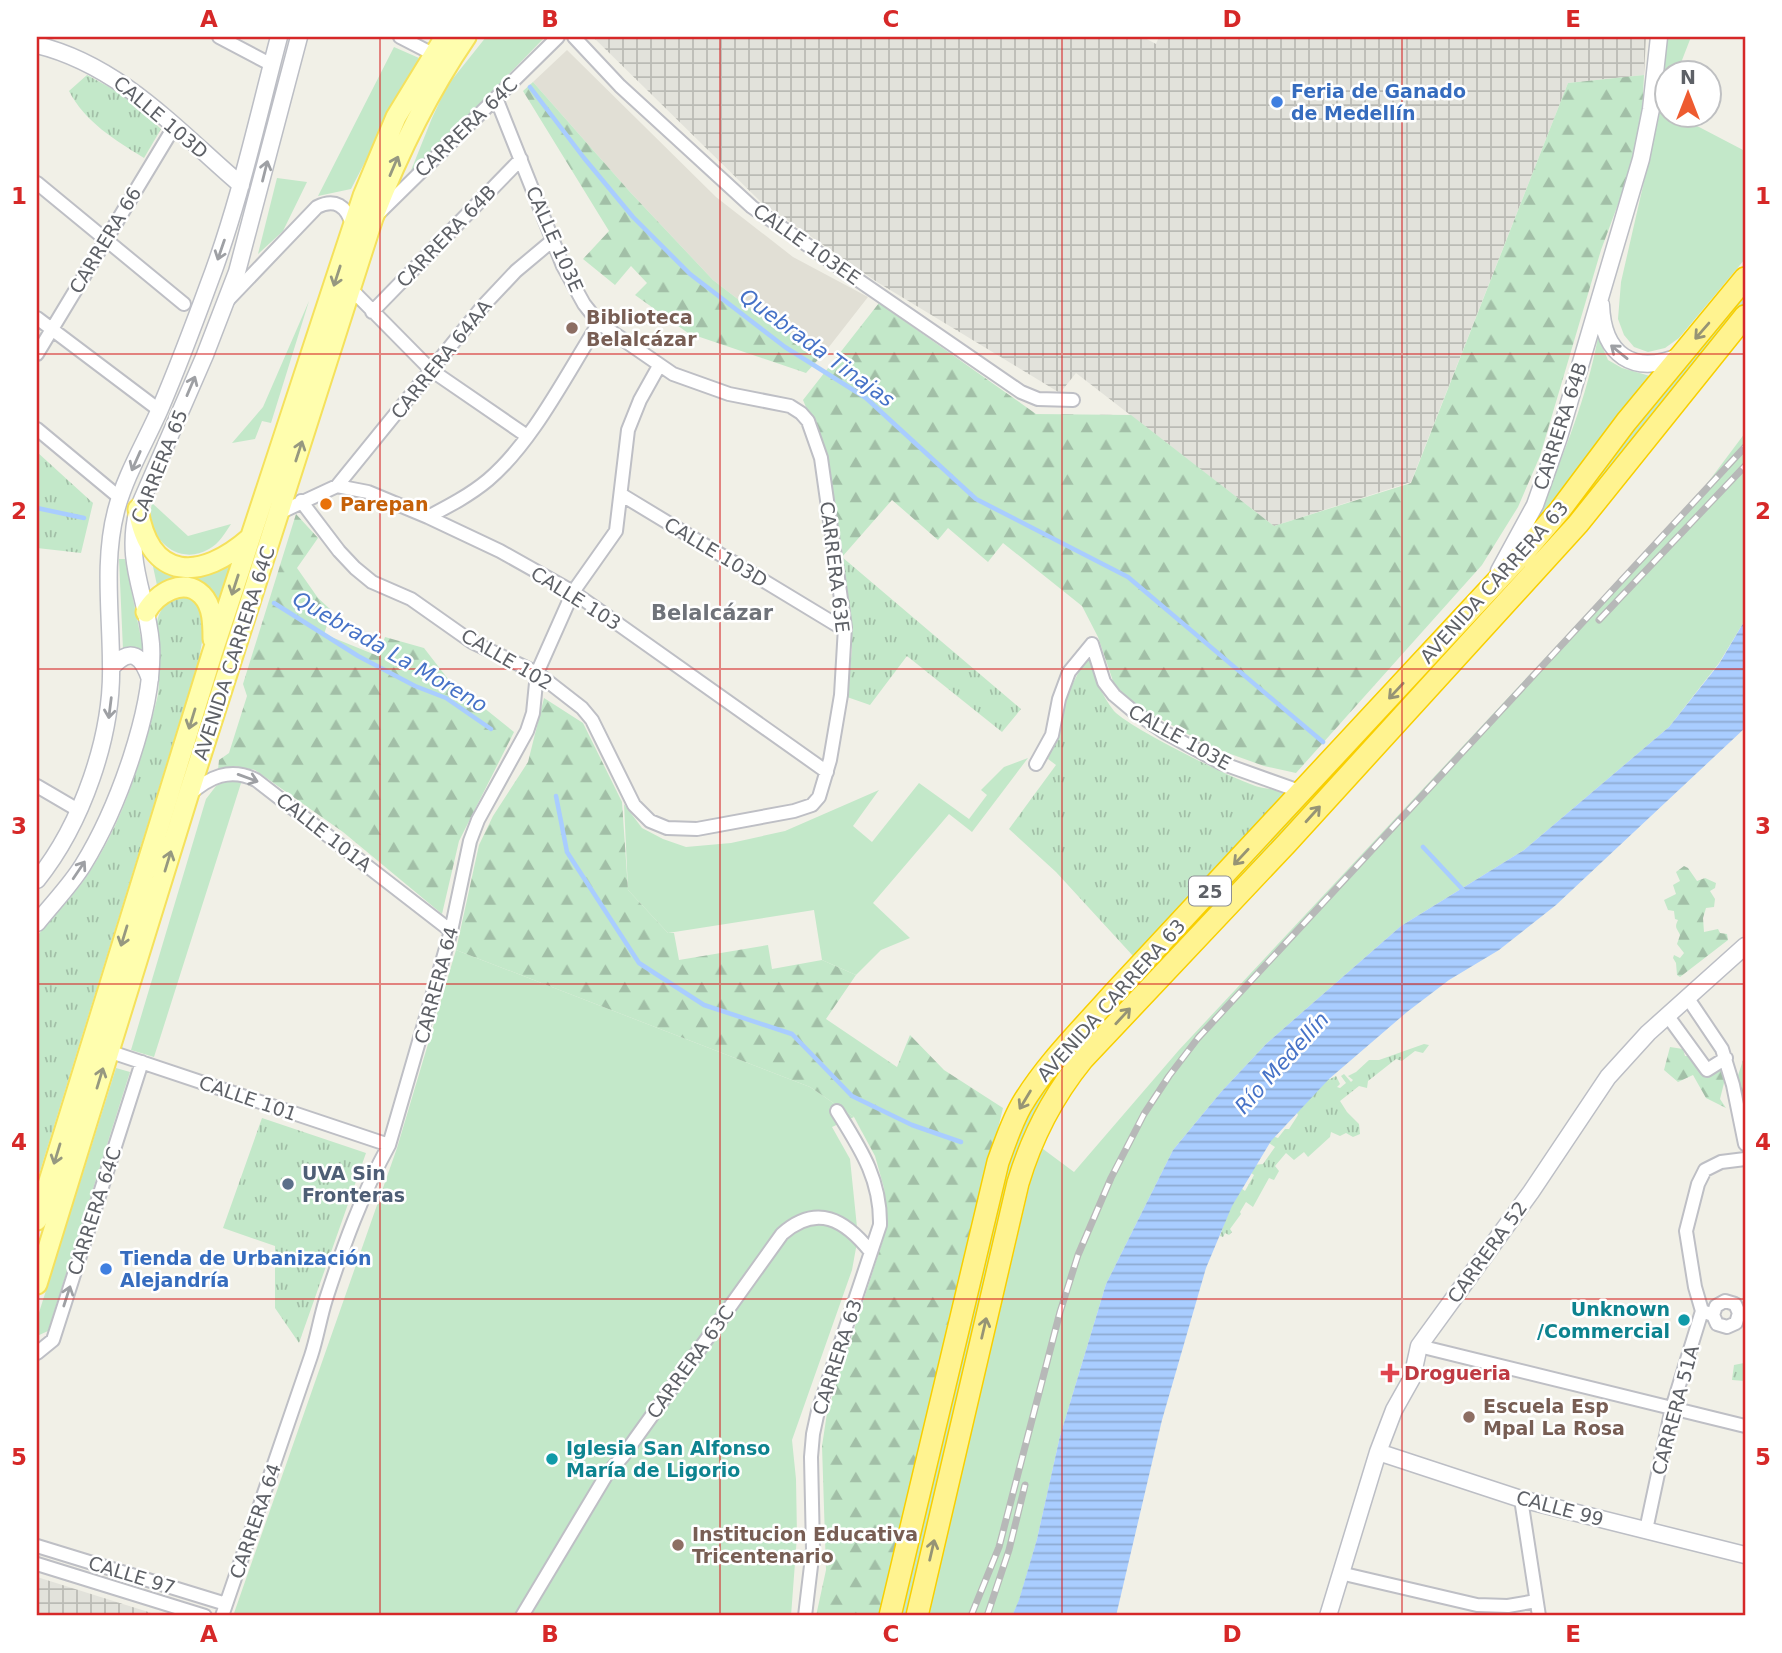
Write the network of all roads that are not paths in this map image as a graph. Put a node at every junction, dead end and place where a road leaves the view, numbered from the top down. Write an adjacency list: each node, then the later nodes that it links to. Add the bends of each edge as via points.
1 (219, 37): 12 (street)
2 (279, 37): 12 (main road, CARRERA 65)
3 (299, 37): 25 (main road, CARRERA 65, one-way to 3, via 254,212)
4 (400, 37): 11 (street)
5 (445, 37): 11 (main road, AVENIDA CARRERA 64C)
6 (466, 37): 18 (main road, AVENIDA CARRERA 64C, one-way to 6, via 421,110)
7 (558, 37): 13 (street, CARRERA 64C)
8 (574, 37): 36 (street, CALLE 103EE, via 620,86 752,207 1021,392 1038,399)
9 (1659, 37): 24 (main road, CARRERA 64B, via 1648,128)
10 (37, 45): 14 (main road, CALLE 103D, via 111,75)
11 (433, 54): 19 (main road, AVENIDA CARRERA 64C, via 383,143)
12 (272, 65): 17 (main road, CARRERA 65)
13 (496, 98): 15 (street, CALLE 103E); 18 (street, CARRERA 64C)
14 (174, 127): 17 (main road, CALLE 103D); 20 (street, CARRERA 66)
15 (521, 159): 21 (street, CALLE 103E); 27 (street, CARRERA 64B)
16 (37, 184): 20 (street)
17 (241, 185): 37 (main road, CARRERA 65, one-way to 37, via 219,257)
18 (373, 218): 23 (main road, AVENIDA CARRERA 64C)
19 (352, 228): 25 (street, via 341,205 328,202 317,207); 49 (main road, AVENIDA CARRERA 64C, one-way to 49)
20 (107, 240): 26 (street); 31 (street, CARRERA 66)
21 (553, 240): 30 (street, CALLE 103E, via 573,286); 35 (street, CARRERA 64AA, via 482,306)
22 (1745, 278): 33 (highway, AVENIDA CARRERA 63 / 25, one-way to 33)
23 (351, 289): 27 (street); 41 (main road, AVENIDA CARRERA 64C, one-way to 23)
24 (1602, 292): 33 (main road, CARRERA 64B, one-way to 24, via 1649,364 1617,353 1602,320); 51 (main road, CARRERA 64B, via 1544,482)
25 (225, 303): 46 (main road, CARRERA 65, one-way to 25)
26 (184, 304)
27 (372, 312): 35 (street)
28 (1745, 316): 98 (highway, AVENIDA CARRERA 63 / 25, one-way to 28, via 1018,1183 1034,1135 1057,1094 1083,1059 1578,524)
29 (37, 318): 31 (street)
30 (600, 323): 34 (street, CALLE 103E); 40 (street)
31 (51, 329): 32 (street, CARRERA 66); 37 (street)
32 (37, 354)
33 (1680, 356): 51 (highway, AVENIDA CARRERA 63 / 25, via 1560,510)
34 (659, 366): 38 (street, CALLE 103E, via 700,386 775,401); 43 (street, CARRERA 64, via 628,430)
35 (431, 370): 40 (street); 42 (street, CARRERA 64AA)
36 (1073, 400)
37 (159, 410): 44 (main road, CARRERA 65, one-way to 44)
38 (801, 412): 53 (street, CARRERA 63E, via 821,458)
39 (37, 429): 44 (street)
40 (527, 436): 48 (street, via 487,481)
41 (289, 482): 45 (street, via 291,496); 47 (main road, AVENIDA CARRERA 64C)
42 (337, 486): 45 (street); 48 (street, CALLE 103, via 368,492)
43 (622, 495): 50 (street, CARRERA 64, via 617,530); 53 (street, CALLE 103D)
44 (120, 498): 55 (main road, CARRERA 65, via 108,552)
45 (301, 501): 47 (street); 56 (street, CALLE 102, via 339,551 372,582 411,599 472,642)
46 (138, 509): 49 (main road, via 150,546 177,566 207,566); 52 (main road, CARRERA 65, via 132,552)
47 (279, 513): 62 (main road, AVENIDA CARRERA 64C)
48 (428, 517): 50 (street, CALLE 103)
49 (251, 537): 54 (main road, AVENIDA CARRERA 64C, one-way to 54)
50 (573, 592): 56 (street, CARRERA 64); 59 (street, CALLE 103)
51 (1487, 592): 61 (highway, AVENIDA CARRERA 63 / 25, one-way to 61)
52 (146, 612): 54 (main road, via 164,592 183,587 197,591 211,612); 57 (main road, CARRERA 65)
53 (845, 629): 59 (street, CARRERA 63E, via 841,695)
54 (212, 654): 78 (main road, AVENIDA CARRERA 64C, one-way to 78)
55 (111, 667): 57 (main road, via 129,654 138,657); 64 (main road, CARRERA 65, one-way to 64, via 104,740)
56 (537, 673): 63 (street, CALLE 102, via 592,720 634,805 650,821 667,828 697,829); 67 (street, CARRERA 64, via 527,730 470,841)
57 (151, 682): 66 (main road, CARRERA 65, one-way to 57, via 82,866 106,823)
58 (1036, 764): 61 (street, CALLE 103E, via 1052,734 1069,672 1092,644 1104,682 1133,711 1221,763)
59 (827, 772): 63 (street, CARRERA 63E)
60 (37, 786): 64 (street)
61 (1302, 792): 97 (highway, AVENIDA CARRERA 63 / 25, one-way to 97, via 1088,1021 1021,1107 998,1162)
62 (188, 796): 67 (street, CALLE 101A, one-way to 67, via 215,776 237,774 256,780); 71 (main road, AVENIDA CARRERA 64C, one-way to 62)
63 (812, 805)
64 (78, 810): 65 (main road, CARRERA 65)
65 (37, 880)
66 (37, 923)
67 (451, 931): 76 (street, CARRERA 64)
68 (1745, 946): 69 (main road, CARRERA 52)
69 (1687, 997): 70 (main road, CARRERA 52); 72 (street)
70 (1667, 1015): 72 (street, via 1707,1070); 81 (main road, CARRERA 52, via 1608,1077)
71 (108, 1051): 73 (street, CALLE 101); 80 (main road, AVENIDA CARRERA 64C, one-way to 71)
72 (1726, 1058): 75 (street)
73 (142, 1062): 76 (street, CALLE 101); 82 (street, CARRERA 64C, one-way to 73, via 52,1340)
74 (837, 1111): 79 (street, CARRERA 63, via 867,1159 874,1181 880,1225)
75 (1745, 1144)
76 (389, 1145): 93 (street, CARRERA 64, via 358,1208)
77 (1745, 1159): 83 (street, CARRERA 51A, via 1705,1170 1698,1184 1686,1231 1695,1287 1708,1313)
78 (37, 1220)
79 (870, 1251): 95 (street, CARRERA 63C, via 854,1231 825,1218 794,1224 782,1234 607,1474); 96 (street, CARRERA 63, via 813,1434 813,1549)
80 (37, 1284)
81 (1419, 1346): 83 (street); 85 (main road, CARRERA 52, via 1412,1378)
82 (37, 1353)
83 (1672, 1408): 84 (street); 87 (street, CARRERA 51A)
84 (1745, 1426)
85 (1378, 1452): 86 (main road, CALLE 99); 91 (main road, CARRERA 52)
86 (1521, 1499): 87 (main road, CALLE 99); 92 (street)
87 (1646, 1530): 89 (main road, CALLE 99)
88 (37, 1546): 93 (street, CALLE 97)
89 (1745, 1555)
90 (37, 1564): 94 (street)
91 (1340, 1573): 92 (street, via 1477,1605); 99 (main road, CARRERA 52)
92 (1535, 1601): 100 (street)
93 (224, 1610)
94 (205, 1616)
95 (522, 1616)
96 (805, 1616)
97 (890, 1616)
98 (916, 1616)
99 (1328, 1616)
100 (1539, 1616)

